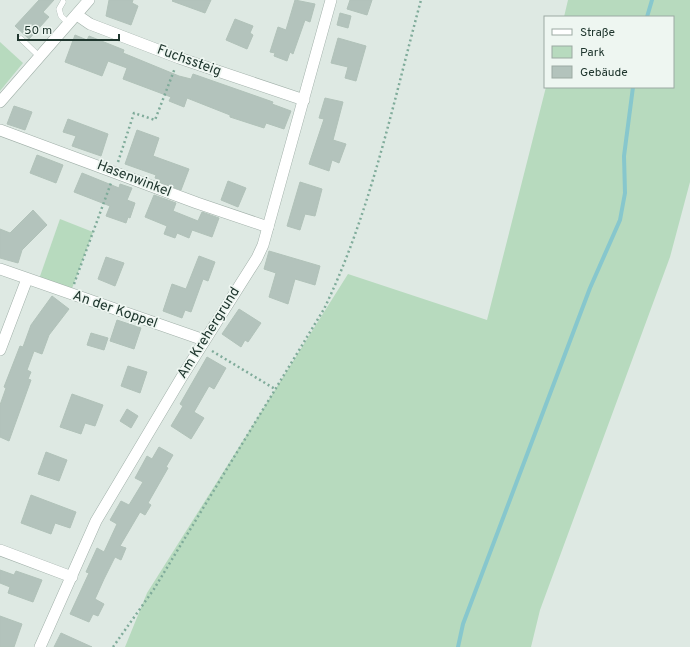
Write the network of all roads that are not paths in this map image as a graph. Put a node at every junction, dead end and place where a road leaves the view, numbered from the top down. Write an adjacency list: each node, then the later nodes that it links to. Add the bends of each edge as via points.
1 (89, 0): 4 (street)
2 (331, 0): 8 (street, Am Krehergrund)
3 (63, 2): 5 (lane, via 59,13)
4 (77, 15): 5 (street); 8 (street, Fuchssteig, via 90,24 179,58)
5 (69, 24): 7 (street)
6 (21, 40): 7 (lane)
7 (40, 57): 9 (street)
8 (304, 100): 11 (street, Am Krehergrund)
9 (0, 102)
10 (0, 130): 11 (street, Hasenwinkel)
11 (268, 227): 14 (street, Am Krehergrund, via 258,258)
12 (0, 269): 13 (street, An der Koppel)
13 (27, 279): 14 (street, An der Koppel); 15 (street)
14 (202, 343): 17 (street, Am Krehergrund, via 96,522)
15 (0, 350)
16 (0, 550): 17 (street)
17 (72, 577): 18 (street, Am Krehergrund)
18 (40, 647)

